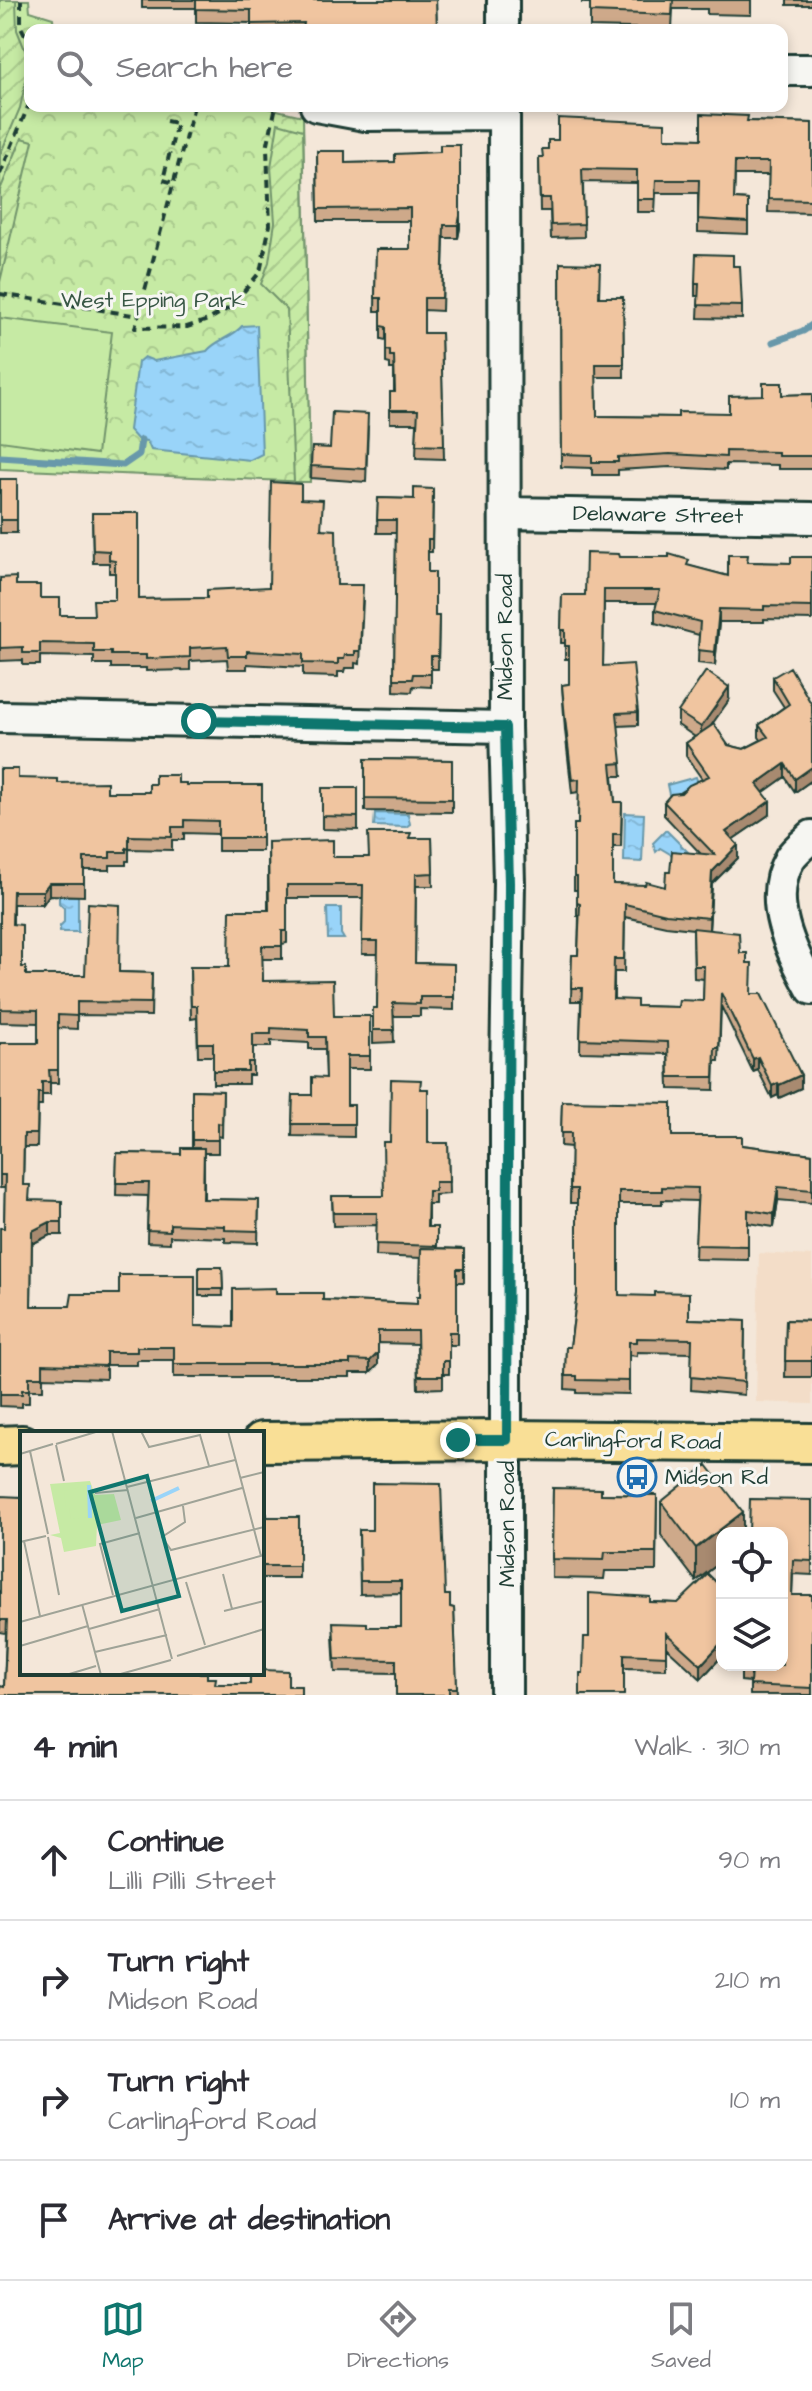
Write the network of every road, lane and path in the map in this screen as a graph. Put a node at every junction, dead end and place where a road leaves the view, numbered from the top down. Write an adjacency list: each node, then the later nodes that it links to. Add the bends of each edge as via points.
1 (21, 0): 4 (path)
2 (503, 0): 3 (street)
3 (503, 24)
4 (24, 33)
5 (788, 70): 6 (street)
6 (812, 70)
7 (26, 112): 14 (path)
8 (192, 112): 15 (path)
9 (275, 112): 17 (path, via 267,148 270,225 260,272 231,307 208,320 187,327 135,328)
10 (349, 112): 11 (street)
11 (448, 112)
12 (504, 112): 18 (street, Midson Road)
13 (166, 121): 15 (path, via 177,123 163,180)
14 (0, 174)
15 (174, 183): 17 (path)
16 (0, 294): 17 (path)
17 (139, 316)
18 (505, 513): 19 (street, Delaware Street); 21 (street, Midson Road)
19 (812, 518)
20 (0, 717): 21 (street)
21 (505, 727): 24 (street, Midson Road)
22 (812, 836): 23 (street, via 791,856 778,887 783,924)
23 (812, 989)
24 (507, 1440): 25 (main road, Carlingford Road); 26 (main road, Carlingford Road); 29 (street, Midson Road)
25 (264, 1442)
26 (812, 1443)
27 (20, 1445): 28 (main road)
28 (0, 1446)
29 (506, 1695)

